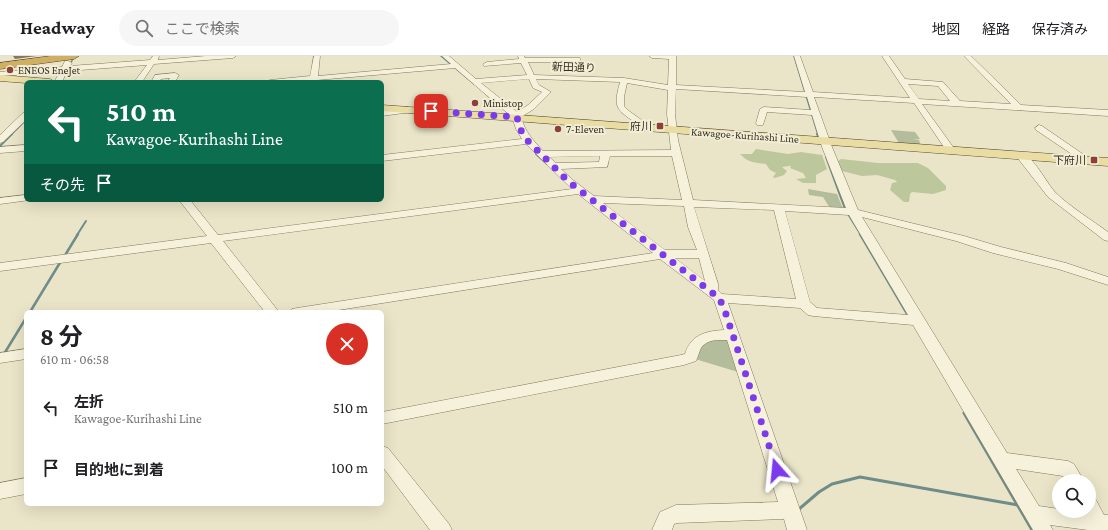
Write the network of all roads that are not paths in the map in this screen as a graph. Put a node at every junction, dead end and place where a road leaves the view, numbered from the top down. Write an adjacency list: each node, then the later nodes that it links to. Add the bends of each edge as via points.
1 (62, 56): 16 (highway)
2 (73, 56): 16 (highway); 18 (street)
3 (224, 56): 4 (street); 13 (street)
4 (233, 56)
5 (318, 56): 28 (street)
6 (445, 56): 17 (street)
7 (652, 56): 11 (street)
8 (797, 56): 37 (street)
9 (885, 56): 31 (street)
10 (967, 56): 41 (street)
11 (673, 57): 32 (street)
12 (578, 58): 14 (street); 19 (street)
13 (155, 59): 18 (street); 25 (street)
14 (522, 59): 15 (street); 21 (street)
15 (487, 64)
16 (0, 65)
17 (457, 66): 28 (street); 30 (street)
18 (66, 69): 20 (street); 24 (street)
19 (583, 73): 21 (street, 新田通り); 29 (street, 新田通り)
20 (0, 74)
21 (532, 77): 30 (street, 新田通り); 47 (street, via 536,86 547,92 531,108)
22 (0, 78): 23 (main road)
23 (25, 80)
24 (59, 80)
25 (139, 80)
26 (156, 80): 27 (street, via 158,77 175,75)
27 (172, 80)
28 (314, 80)
29 (624, 80): 32 (street, 新田通り); 49 (street, via 620,106 639,121)
30 (476, 81): 47 (street)
31 (902, 81): 33 (street); 36 (street, via 940,83)
32 (672, 87): 37 (street, 新田通り); 51 (street)
33 (908, 91): 34 (street); 38 (street)
34 (922, 91)
35 (935, 92): 36 (street)
36 (948, 93): 39 (street)
37 (810, 94): 38 (street, 新田通り); 44 (street)
38 (917, 101): 39 (street, 新田通り); 57 (street)
39 (957, 104): 41 (street, 新田通り)
40 (384, 108): 42 (main road, Kawagoe-Kurihashi Line)
41 (1019, 108): 45 (street, 新田通り)
42 (410, 110): 43 (street); 47 (main road, Kawagoe-Kurihashi Line)
43 (384, 113)
44 (816, 113): 48 (street, via 764,109); 54 (street)
45 (1108, 113)
46 (24, 117): 52 (street)
47 (516, 117): 49 (main road, Kawagoe-Kurihashi Line); 53 (street)
48 (760, 123)
49 (638, 127): 51 (main road, Kawagoe-Kurihashi Line)
50 (1039, 128): 63 (street)
51 (672, 129): 54 (main road, Kawagoe-Kurihashi Line); 58 (street)
52 (0, 140)
53 (528, 141): 59 (street); 62 (street)
54 (825, 141): 57 (main road, Kawagoe-Kurihashi Line); 72 (street)
55 (24, 148): 56 (street)
56 (0, 150)
57 (951, 151): 61 (main road, Kawagoe-Kurihashi Line)
58 (676, 153): 60 (street); 70 (street)
59 (541, 154): 60 (street); 65 (street)
60 (605, 154): 65 (street, via 604,165)
61 (1021, 156): 63 (main road, Kawagoe-Kurihashi Line); 73 (street, via 1052,195)
62 (384, 158)
63 (1088, 161): 64 (main road, Kawagoe-Kurihashi Line)
64 (1108, 162)
65 (553, 166): 66 (street)
66 (586, 195): 70 (street); 74 (street); 75 (street)
67 (24, 198): 68 (street)
68 (0, 201)
69 (186, 202): 74 (street)
70 (689, 204): 71 (street); 76 (street)
71 (779, 207): 72 (street); 80 (street)
72 (853, 212): 78 (street, via 960,238); 83 (street)
73 (1108, 238)
74 (214, 239): 77 (street); 81 (street)
75 (662, 254): 76 (street); 79 (street); 82 (street)
76 (704, 254): 79 (street)
77 (0, 267)
78 (1108, 281)
79 (715, 294): 80 (street); 84 (street, via 724,308)
80 (804, 304): 83 (street, via 813,312)
81 (270, 310)
82 (311, 310)
83 (918, 321): 89 (street)
84 (732, 335): 87 (street, via 700,339 693,348 691,357 684,360); 93 (street)
85 (24, 354): 86 (street)
86 (0, 358)
87 (384, 418)
88 (384, 457): 97 (street)
89 (1002, 460): 90 (street, via 1068,469); 94 (street)
90 (1071, 474)
91 (24, 486): 92 (street)
92 (0, 491)
93 (790, 510): 98 (street, via 676,514 667,518); 99 (street)
94 (1034, 514): 96 (street); 100 (street)
95 (1096, 514): 96 (street)
96 (1103, 523)
97 (442, 530)
98 (662, 530)
99 (797, 530)
100 (1043, 530)

